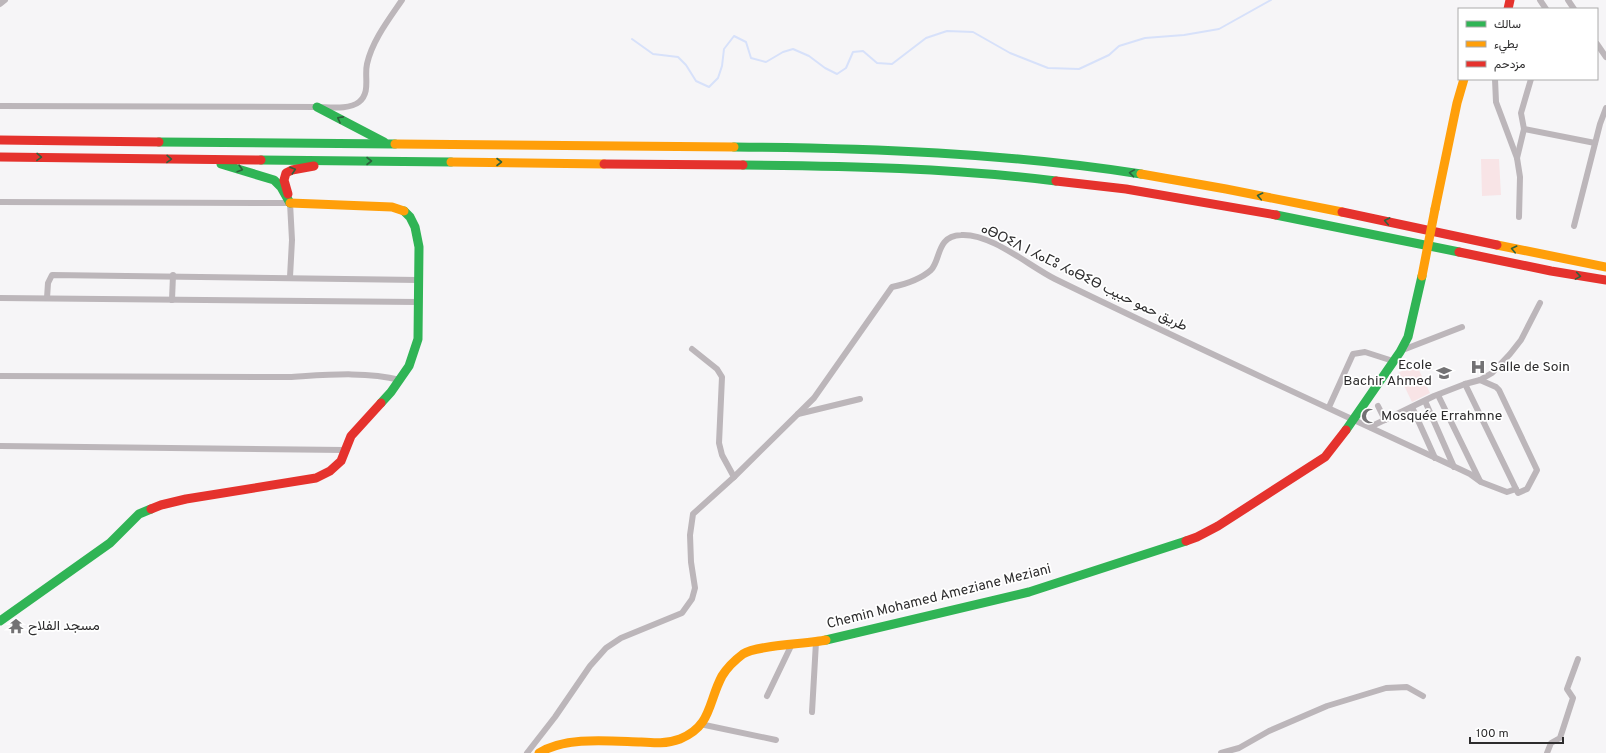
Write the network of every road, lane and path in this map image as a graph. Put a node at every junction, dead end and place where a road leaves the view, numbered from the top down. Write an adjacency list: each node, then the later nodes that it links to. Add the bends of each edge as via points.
1 (5, 0): 3 (street)
2 (402, 0): 10 (street, via 368,59 363,98 351,106)
3 (0, 4)
4 (1598, 45): 5 (street)
5 (1606, 57)
6 (1464, 80): 36 (main road, Chemin Mohamed Ameziane Meziani, bridge, via 1456,103 1408,338)
7 (1495, 80): 17 (street, via 1496,102)
8 (1530, 80): 12 (street, via 1521,113)
9 (0, 106): 10 (street)
10 (317, 107): 15 (main road, one-way to 10)
11 (1606, 108): 14 (street)
12 (1524, 129): 14 (street); 17 (street)
13 (0, 140): 15 (main road)
14 (1595, 143): 23 (street)
15 (387, 144): 24 (main road, one-way to 15, via 1552,258 1426,229 1210,186 1013,158 841,148)
16 (0, 157): 18 (main road, one-way to 18)
17 (1517, 158): 22 (street, via 1520,177)
18 (202, 159): 19 (main road); 21 (main road, one-way to 21, via 274,180)
19 (342, 161): 21 (main road, one-way to 19, via 284,180 286,173); 28 (main road, one-way to 28, via 865,166 1008,175 1118,188 1195,201)
20 (0, 202): 21 (street)
21 (290, 203): 26 (street); 27 (main road, via 392,206 403,210 415,227 419,247)
22 (1519, 217)
23 (1574, 226)
24 (1606, 267)
25 (173, 275): 26 (street); 30 (street, via 52,275 48,283); 31 (street)
26 (290, 277): 27 (street)
27 (418, 280): 32 (main road)
28 (1606, 280)
29 (0, 298): 30 (street)
30 (47, 298): 31 (street)
31 (172, 300): 32 (street)
32 (418, 302): 39 (main road, via 418,339 409,366)
33 (1540, 303): 40 (street, via 1521,340 1492,373)
34 (1462, 327): 36 (street)
35 (692, 349): 56 (street, via 718,369 722,377 719,443 722,455)
36 (1400, 352): 37 (main road, Chemin Mohamed Ameziane Meziani)
37 (1393, 361): 46 (street, via 1365,352 1353,354); 49 (main road, Chemin Mohamed Ameziane Meziani)
38 (0, 376): 39 (street, via 289,377 332,374 385,376)
39 (400, 380): 53 (main road, via 351,436)
40 (1480, 380): 41 (street); 58 (street, ⴰⴱⵔⵉⴷ ⵏ ⵃⴰⵎⵓ ⵃⴰⴱⵉⴱ طريق حمو حبيب, via 1499,390 1537,470 1528,489 1518,493)
41 (1465, 384): 42 (street); 58 (street)
42 (1438, 395): 44 (street); 57 (street)
43 (860, 399): 48 (street)
44 (1425, 401): 47 (street); 55 (street)
45 (1378, 406): 50 (street)
46 (1329, 407): 48 (street, ⴰⴱⵔⵉⴷ ⵏ ⵃⴰⵎⵓ ⵃⴰⴱⵉⴱ طريق حمو حبيب, via 1146,324 1048,275 1006,249 971,235 959,234 940,248 932,269 908,284 892,287 814,398); 49 (street, ⴰⴱⵔⵉⴷ ⵏ ⵃⴰⵎⵓ ⵃⴰⴱⵉⴱ طريق حمو حبيب)
47 (1412, 407): 50 (street); 54 (street)
48 (797, 414): 56 (street, ⴰⴱⵔⵉⴷ ⵏ ⵃⴰⵎⵓ ⵃⴰⴱⵉⴱ طريق حمو حبيب)
49 (1353, 419): 51 (street, ⴰⴱⵔⵉⴷ ⵏ ⵃⴰⵎⵓ ⵃⴰⴱⵉⴱ طريق حمو حبيب); 60 (main road, Chemin Mohamed Ameziane Meziani, via 1325,458 1198,537 1029,592)
50 (1385, 420): 51 (street)
51 (1370, 427): 54 (street, ⴰⴱⵔⵉⴷ ⵏ ⵃⴰⵎⵓ ⵃⴰⴱⵉⴱ طريق حمو حبيب)
52 (0, 446): 53 (street)
53 (344, 450): 59 (main road, via 340,461 330,471 316,478 186,499 139,514 110,543)
54 (1435, 458): 55 (street, ⴰⴱⵔⵉⴷ ⵏ ⵃⴰⵎⵓ ⵃⴰⴱⵉⴱ طريق حمو حبيب)
55 (1454, 466): 57 (street, ⴰⴱⵔⵉⴷ ⵏ ⵃⴰⵎⵓ ⵃⴰⴱⵉⴱ طريق حمو حبيب)
56 (734, 477): 68 (street, ⴰⴱⵔⵉⴷ ⵏ ⵃⴰⵎⵓ ⵃⴰⴱⵉⴱ طريق حمو حبيب, via 693,514 690,535 695,588 692,599 682,613 621,638 606,648)
57 (1481, 482): 58 (street, ⴰⴱⵔⵉⴷ ⵏ ⵃⴰⵎⵓ ⵃⴰⴱⵉⴱ طريق حمو حبيب, via 1507,492)
58 (1516, 490)
59 (0, 621)
60 (816, 642): 61 (main road, Chemin Mohamed Ameziane Meziani); 65 (street)
61 (792, 646): 63 (street); 66 (main road, Chemin Mohamed Ameziane Meziani, via 758,649 744,654 732,664 722,676 705,720)
62 (1578, 659): 71 (street, via 1567,689 1572,698 1560,738 1551,743)
63 (767, 696)
64 (1423, 696): 70 (street, via 1406,688 1386,688 1327,706 1269,731 1239,748)
65 (812, 712)
66 (700, 724): 67 (street); 69 (main road, Chemin Mohamed Ameziane Meziani, via 691,734 663,743 565,743)
67 (776, 740)
68 (527, 753)
69 (538, 753)
70 (1221, 753)
71 (1547, 753)

